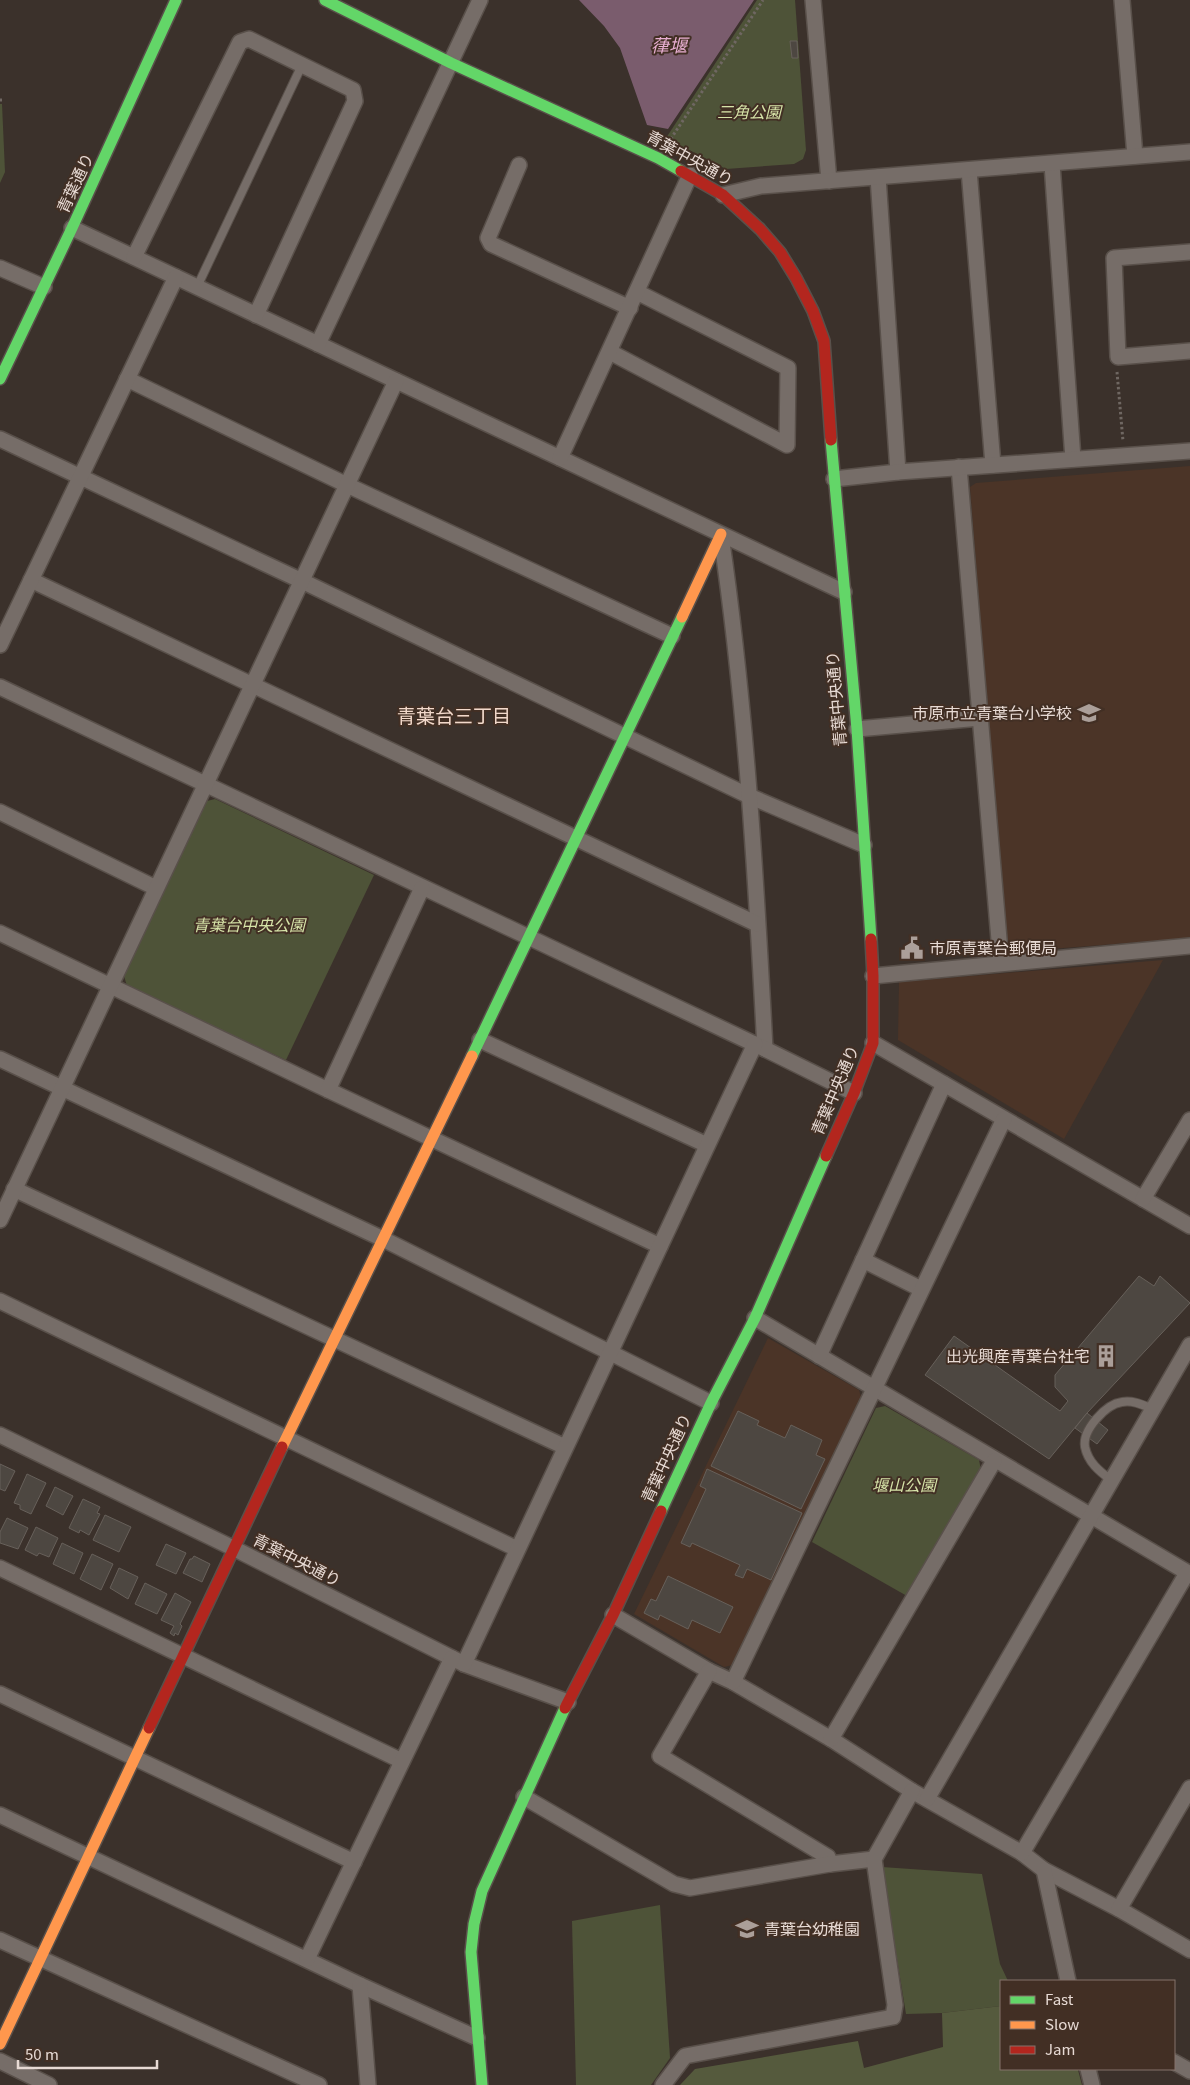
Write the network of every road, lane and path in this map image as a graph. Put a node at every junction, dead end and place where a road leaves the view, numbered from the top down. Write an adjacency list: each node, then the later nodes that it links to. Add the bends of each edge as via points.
1 (176, 0): 19 (street, 青葉通り)
2 (325, 0): 7 (street, 青葉中央通り)
3 (480, 0): 7 (street)
4 (763, 0): 11 (path)
5 (813, 0): 17 (street)
6 (1122, 0): 10 (street)
7 (450, 63): 11 (street, 青葉中央通り); 29 (street)
8 (302, 65): 21 (street, via 249,39 240,42); 25 (lane); 28 (street, via 353,90 354,101)
9 (1190, 152): 10 (street)
10 (1135, 156): 12 (street)
11 (658, 158): 15 (street, 青葉中央通り)
12 (1052, 164): 14 (street); 40 (street)
13 (519, 165): 27 (street, via 488,238 491,244)
14 (969, 170): 16 (street); 41 (street)
15 (690, 175): 18 (street, 青葉中央通り); 26 (street)
16 (878, 177): 17 (street); 43 (street)
17 (829, 181): 18 (street, via 761,186)
18 (724, 195): 45 (street, 青葉中央通り, via 780,252 813,311 824,341)
19 (72, 228): 21 (street); 24 (street, 青葉通り)
20 (1190, 252): 32 (street, via 1114,258)
21 (134, 257): 23 (street)
22 (0, 268): 24 (street)
23 (176, 277): 25 (street); 34 (street)
24 (44, 287): 33 (street, 青葉通り)
25 (198, 287): 28 (street)
26 (637, 292): 27 (street); 31 (street, via 788,368 787,445)
27 (630, 308): 31 (street)
28 (256, 315): 29 (street)
29 (318, 344): 35 (street)
30 (1190, 351): 32 (street)
31 (610, 352): 39 (street)
32 (1118, 357): 38 (path)
33 (0, 379)
34 (127, 379): 44 (street); 46 (street)
35 (396, 381): 39 (street); 46 (street)
36 (0, 439): 44 (street)
37 (1190, 451): 38 (street)
38 (1124, 456): 40 (street)
39 (560, 458): 47 (street)
40 (1074, 459): 41 (street)
41 (993, 465): 42 (street)
42 (959, 467): 43 (street); 55 (street)
43 (898, 472): 45 (street)
44 (80, 476): 48 (street); 49 (street)
45 (834, 479): 50 (street, 青葉中央通り)
46 (347, 485): 49 (street); 51 (street)
47 (721, 534): 50 (street); 51 (street); 59 (street)
48 (31, 580): 52 (street); 53 (street)
49 (302, 580): 53 (street); 57 (street)
50 (844, 592): 56 (street, 青葉中央通り)
51 (672, 636): 57 (street)
52 (0, 645)
53 (252, 685): 58 (street); 61 (street)
54 (0, 687): 58 (street)
55 (980, 718): 56 (street); 69 (street)
56 (857, 729): 62 (street, 青葉中央通り)
57 (625, 736): 59 (street); 61 (street)
58 (205, 784): 63 (street); 64 (street)
59 (749, 796): 62 (street); 65 (street)
60 (0, 812): 63 (street)
61 (576, 838): 65 (street); 67 (street)
62 (864, 845): 70 (street, 青葉中央通り)
63 (156, 888): 71 (street)
64 (422, 888): 67 (street); 78 (street)
65 (757, 924): 74 (street)
66 (0, 933): 71 (street)
67 (529, 938): 72 (street); 74 (street)
68 (1190, 946): 69 (street)
69 (1001, 963): 70 (street)
70 (874, 976): 73 (street, 青葉中央通り)
71 (111, 985): 77 (street); 78 (street)
72 (480, 1040): 82 (street); 83 (street)
73 (873, 1043): 76 (street); 79 (street, 青葉中央通り)
74 (760, 1047): 79 (street); 83 (street)
75 (0, 1059): 77 (street)
76 (944, 1084): 80 (street); 90 (street)
77 (61, 1089): 84 (street); 88 (street)
78 (328, 1090): 82 (street)
79 (854, 1093): 93 (street, 青葉中央通り)
80 (1004, 1118): 85 (street); 91 (street)
81 (1190, 1120): 85 (street)
82 (431, 1139): 88 (street); 89 (street)
83 (707, 1145): 89 (street)
84 (14, 1189): 86 (street); 94 (street)
85 (1143, 1199): 87 (street)
86 (0, 1220)
87 (1190, 1226)
88 (383, 1239): 94 (street); 96 (street)
89 (660, 1246): 96 (street)
90 (863, 1260): 91 (street); 97 (street)
91 (921, 1289): 98 (street)
92 (0, 1301): 102 (street)
93 (755, 1318): 97 (street); 99 (street, 青葉中央通り)
94 (334, 1340): 102 (street); 103 (street)
95 (1190, 1345): 100 (street)
96 (610, 1353): 99 (street); 103 (street)
97 (819, 1356): 98 (street)
98 (874, 1388): 104 (street); 115 (street)
99 (711, 1402): 111 (street, 青葉中央通り)
100 (1152, 1409): 105 (street); 105 (lane, via 1139,1403 1122,1402 1106,1409 1091,1424 1085,1445 1093,1465)
101 (0, 1435): 107 (street, 青葉中央通り)
102 (286, 1439): 107 (street); 108 (street)
103 (565, 1447): 108 (street)
104 (994, 1460): 106 (street); 118 (street)
105 (1111, 1480): 106 (street)
106 (1090, 1516): 110 (street); 124 (street)
107 (235, 1549): 112 (street); 113 (street, 青葉中央通り)
108 (517, 1550): 113 (street)
109 (0, 1568): 112 (street)
110 (1188, 1574): 126 (street)
111 (613, 1616): 114 (street); 117 (street, 青葉中央通り)
112 (183, 1655): 119 (street); 120 (street)
113 (458, 1661): 117 (street, 青葉中央通り); 120 (street)
114 (709, 1671): 115 (street); 130 (street, via 660,1756 828,1857)
115 (733, 1682): 118 (street)
116 (0, 1694): 119 (street)
117 (568, 1702): 123 (street)
118 (831, 1739): 122 (street)
119 (136, 1757): 127 (street); 129 (street)
120 (402, 1761): 129 (street)
121 (1190, 1788): 132 (street)
122 (912, 1792): 124 (street); 128 (street)
123 (524, 1797): 130 (street, via 674,1884 690,1888); 139 (street, via 482,1892 474,1924 471,1952)
124 (927, 1798): 126 (street)
125 (0, 1815): 127 (street)
126 (1022, 1853): 131 (street)
127 (89, 1858): 135 (street); 136 (street)
128 (874, 1859): 130 (street); 149 (street, via 895,2005 893,2017 685,2056)
129 (354, 1862): 136 (street)
130 (830, 1864)
131 (1044, 1870): 132 (street); 137 (street)
132 (1119, 1909): 134 (street)
133 (0, 1940): 135 (street)
134 (1190, 1950)
135 (40, 1958): 140 (street); 146 (street)
136 (307, 1959): 138 (street)
137 (1068, 1980)
138 (360, 1985): 139 (street); 147 (street)
139 (477, 2038): 148 (street)
140 (0, 2044)
141 (0, 2061): 145 (street)
142 (1175, 2063): 144 (street)
143 (1088, 2070): 150 (street)
144 (1190, 2071)
145 (49, 2085)
146 (319, 2085)
147 (368, 2085)
148 (482, 2085)
149 (663, 2085)
150 (1092, 2085)

